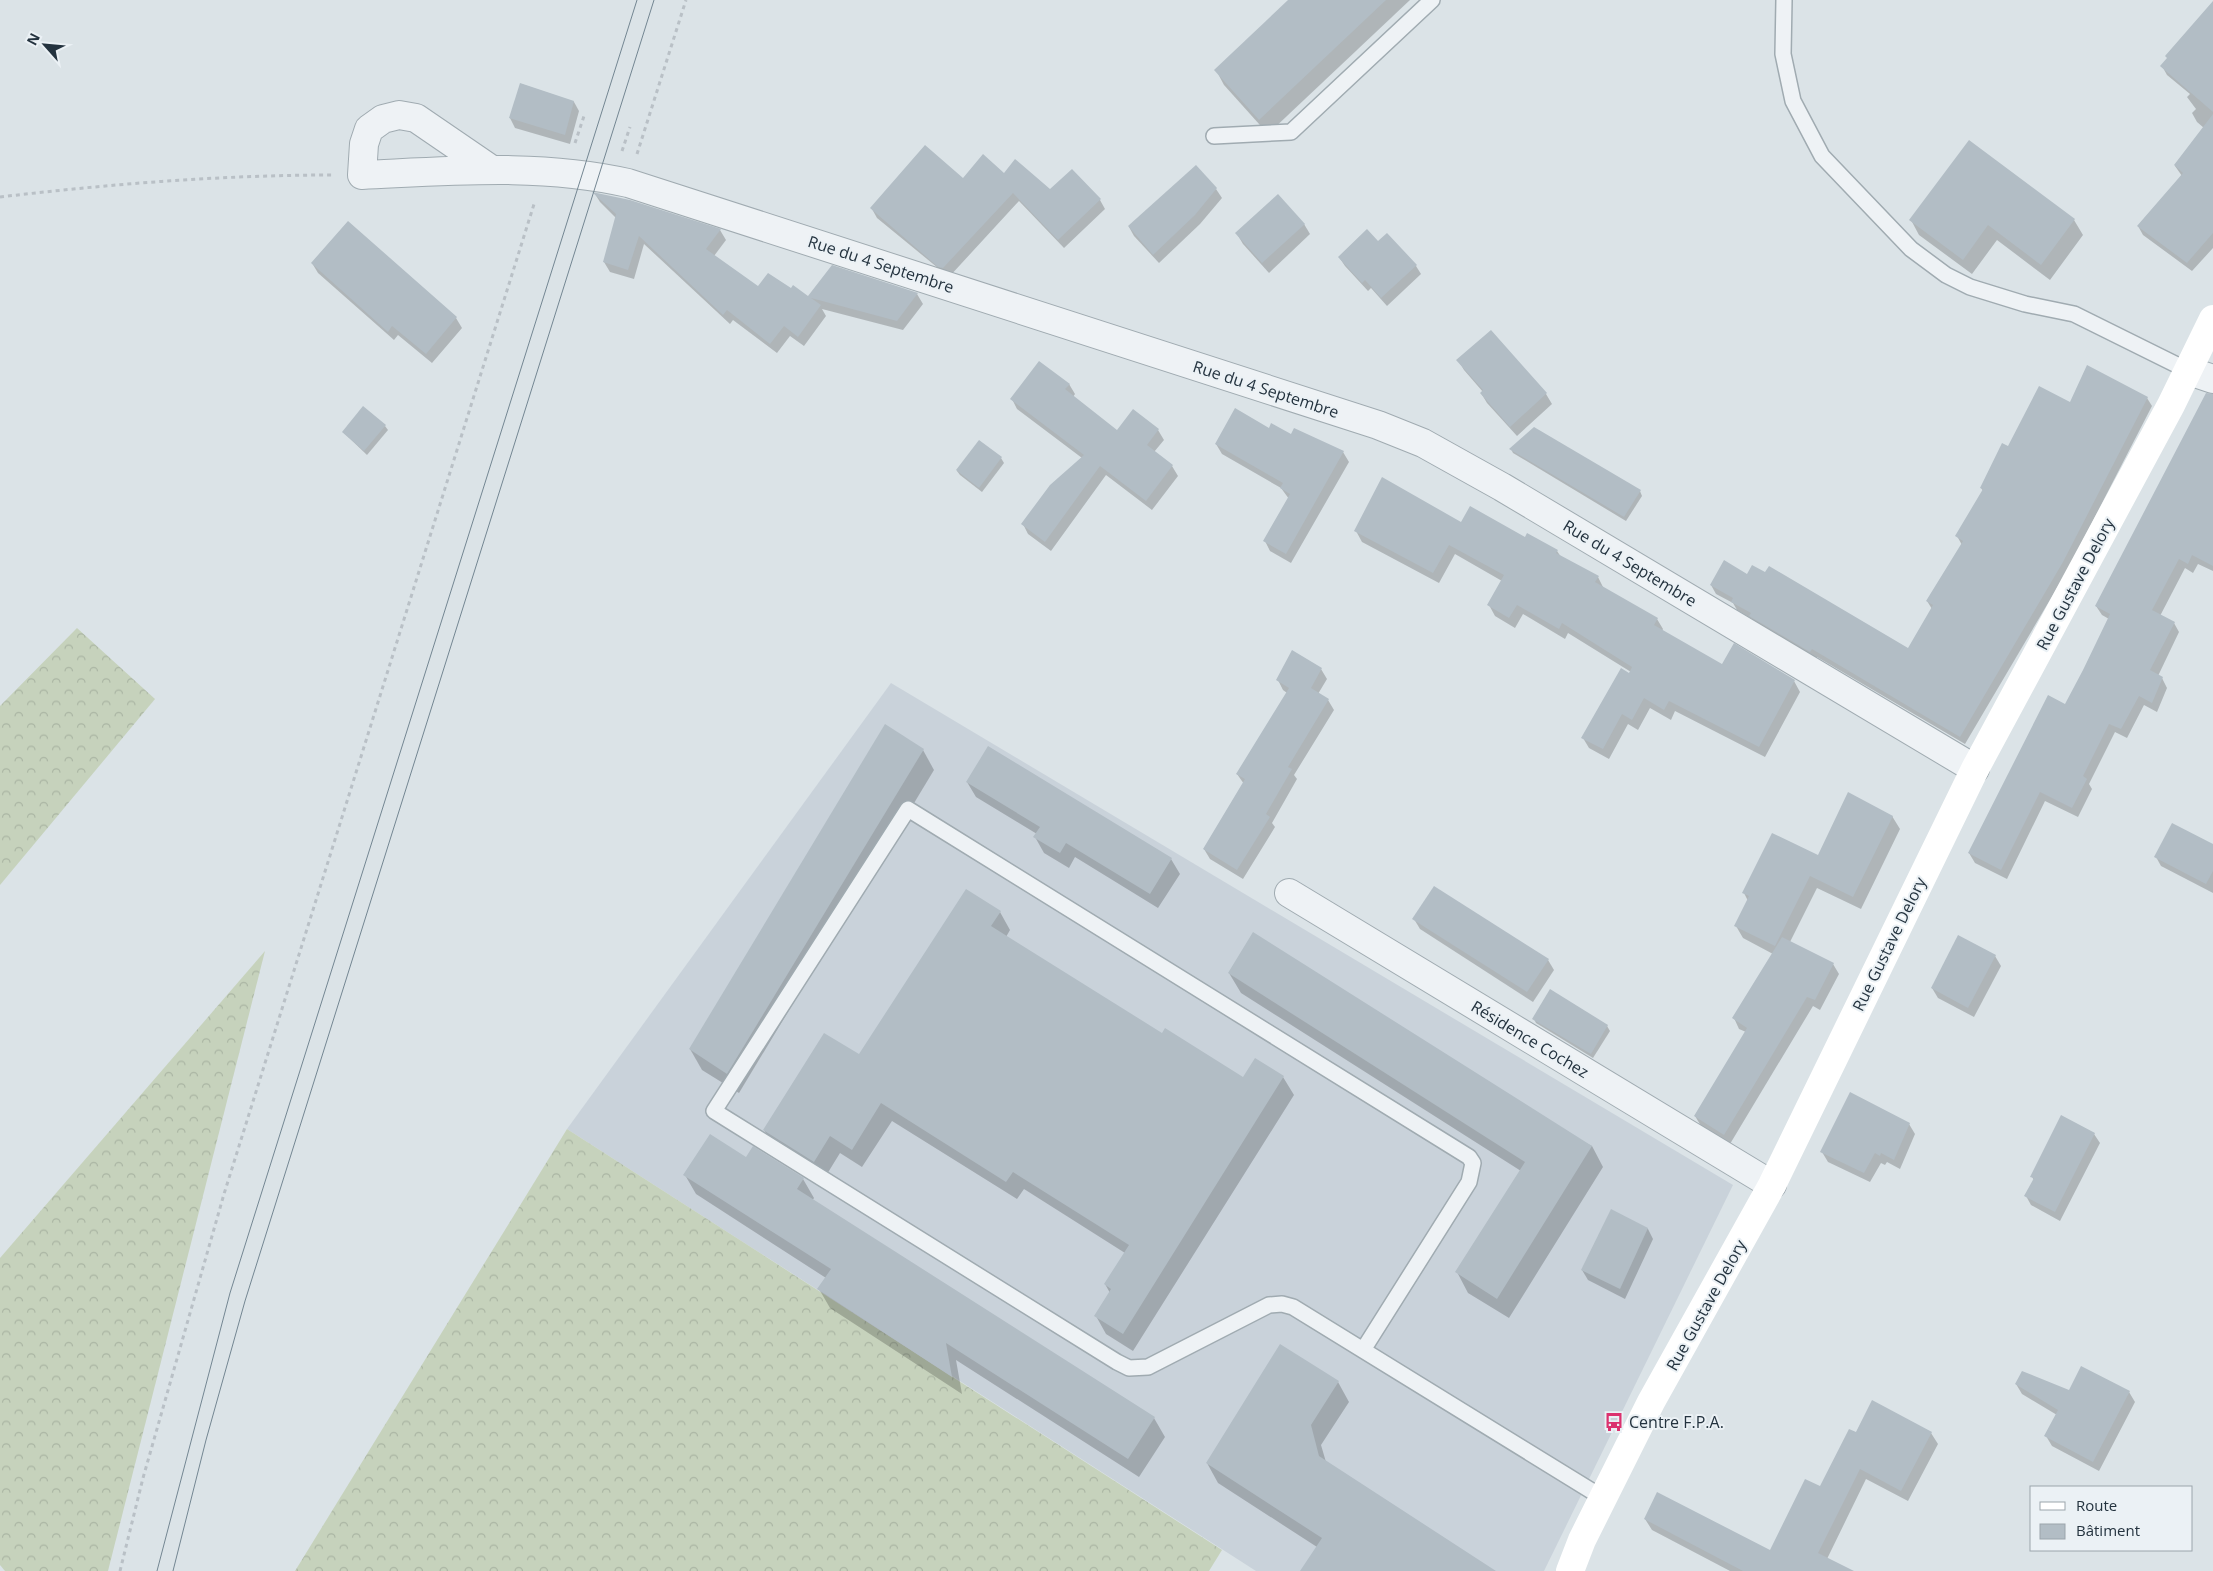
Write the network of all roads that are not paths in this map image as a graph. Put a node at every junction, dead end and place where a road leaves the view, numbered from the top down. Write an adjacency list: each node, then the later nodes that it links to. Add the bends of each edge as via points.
1 (1432, 0): 3 (lane, via 1290,132)
2 (1784, 0): 6 (lane, via 1783,54 1793,100 1822,156 1911,249 1946,275 1970,287 2025,304 2074,314)
3 (1214, 136)
4 (492, 170): 4 (street, Rue du 4 Septembre, via 362,175 364,144 369,129 383,119 400,115 416,118); 7 (street, Rue du 4 Septembre, via 582,175 628,184 1409,437 1502,487)
5 (2213, 319): 6 (street, Rue Gustave Delory)
6 (2201, 375): 7 (street, Rue Gustave Delory)
7 (1975, 769): 9 (street, Rue Gustave Delory)
8 (1289, 893): 9 (street, Résidence Cochez)
9 (1772, 1185): 11 (street, Rue Gustave Delory, via 1660,1386)
10 (1363, 1350): 10 (lane, via 1293,1307 1269,1305 1148,1367 1130,1368 714,1111 908,810 1469,1157 1473,1163 1469,1182); 11 (lane)
11 (1603, 1498): 12 (street, Rue Gustave Delory)
12 (1570, 1571)

